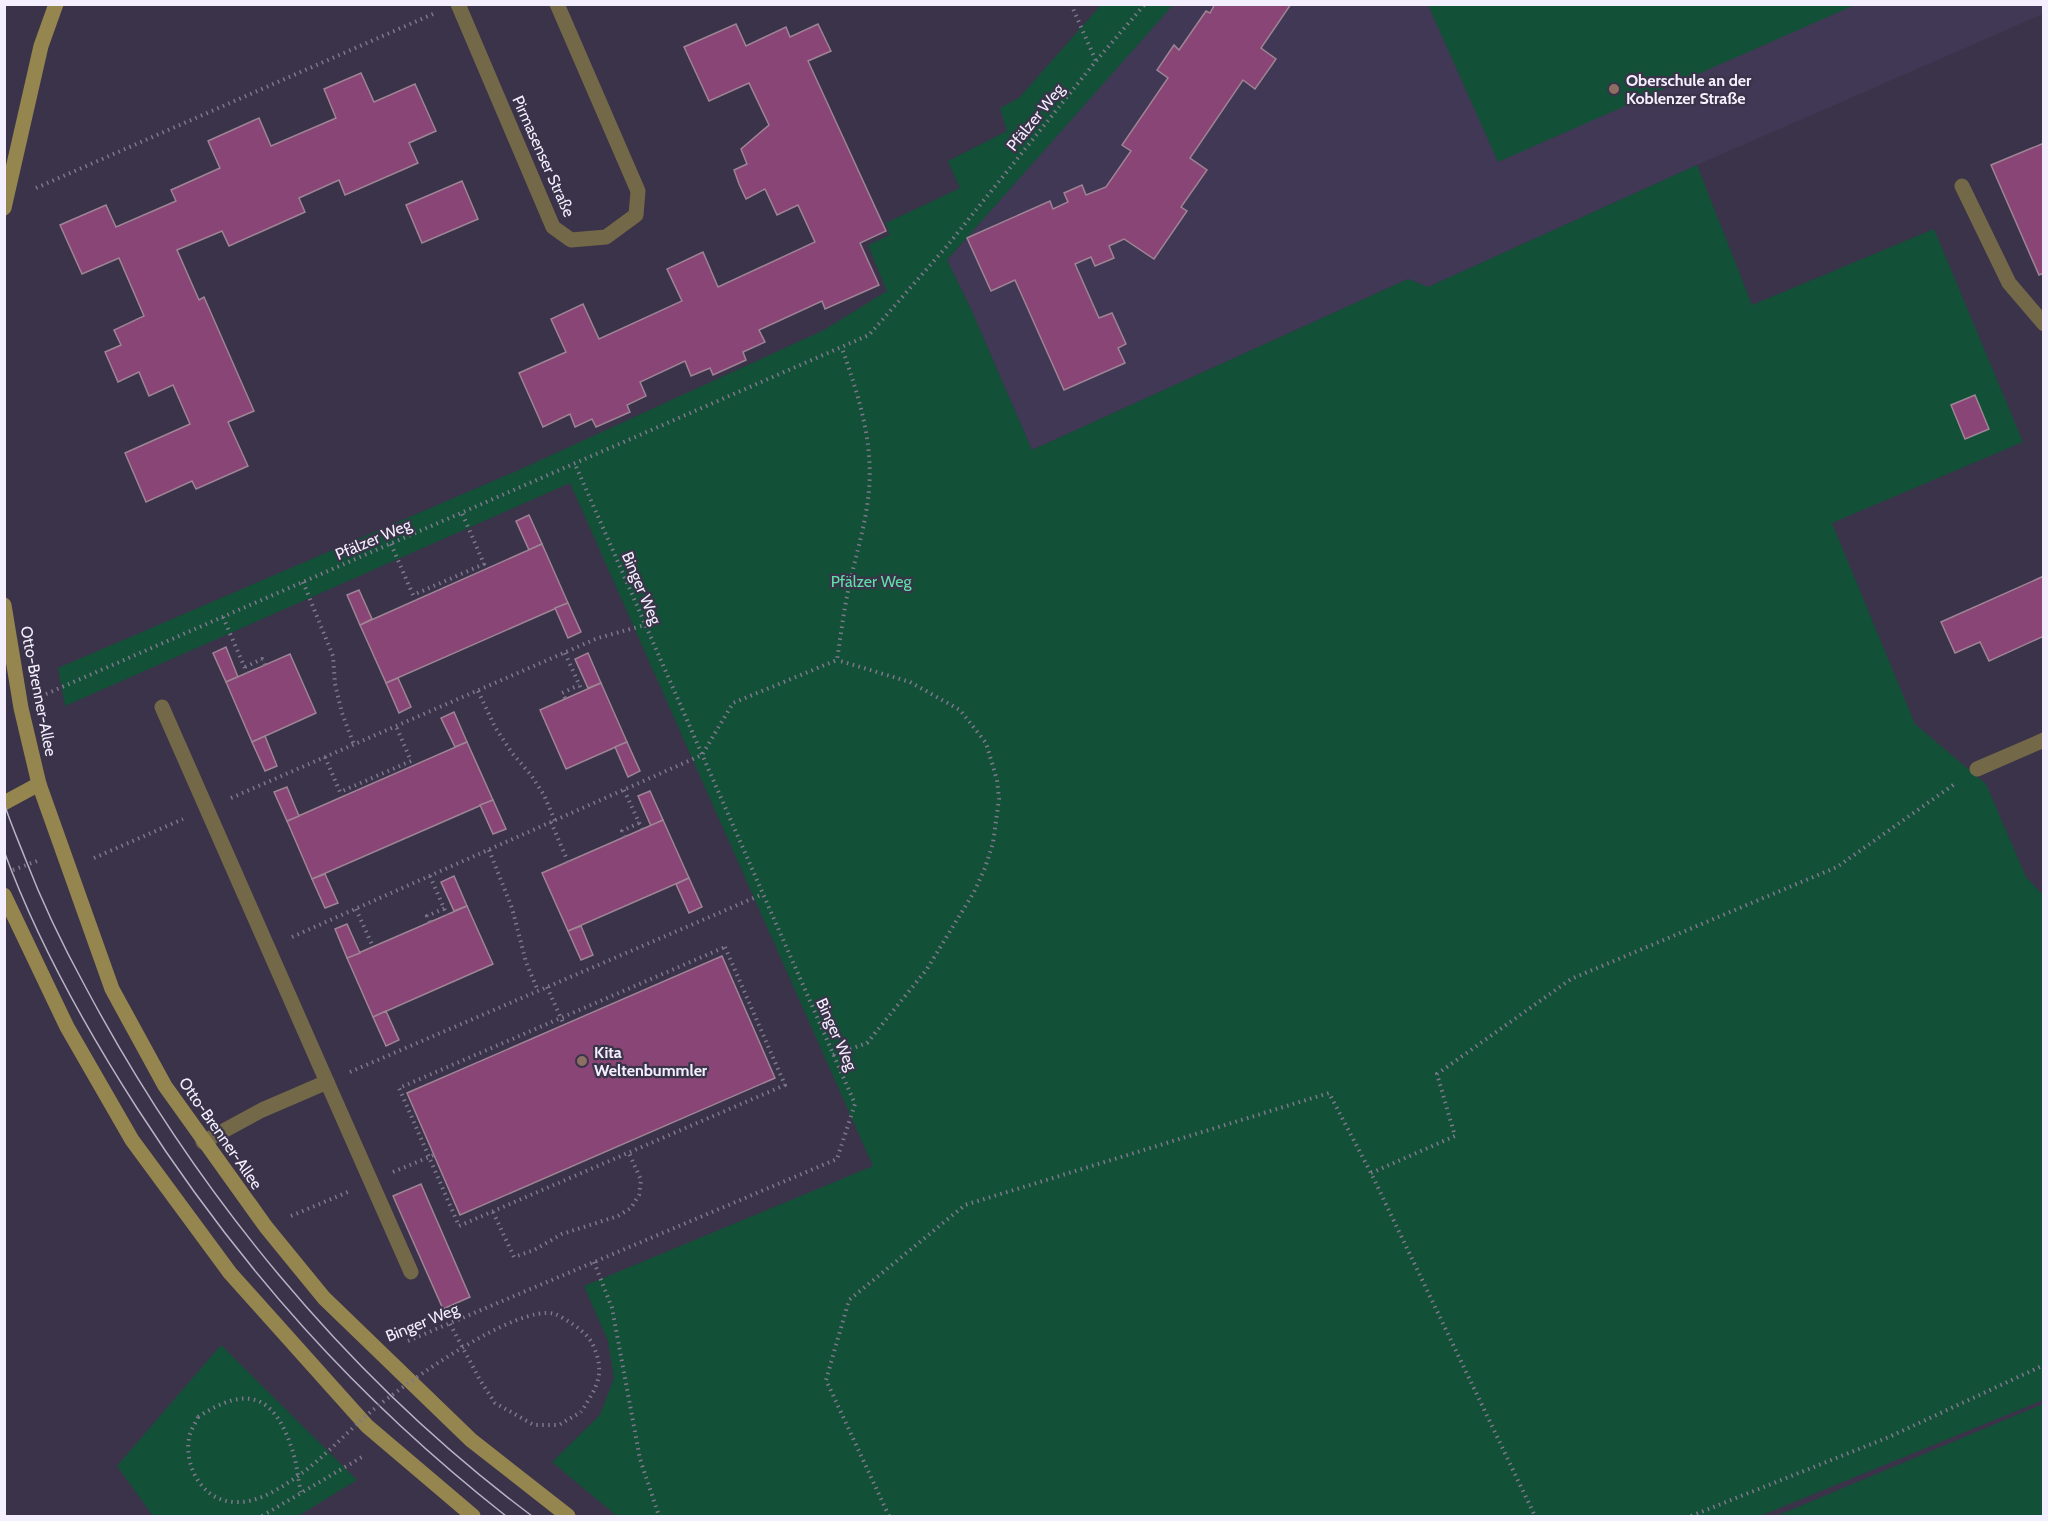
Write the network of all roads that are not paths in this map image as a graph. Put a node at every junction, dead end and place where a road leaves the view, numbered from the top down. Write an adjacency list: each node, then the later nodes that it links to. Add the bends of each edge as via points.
1 (56, 4): 5 (street, via 41,46)
2 (558, 4): 3 (street, Pirmasenser Straße, via 638,191 636,215 606,237 571,240 553,227)
3 (451, 7)
4 (1962, 186): 6 (street, via 2009,283)
5 (5, 205)
6 (2043, 324)
7 (4, 604): 11 (street, Otto-Brenner-Allee, via 21,708)
8 (162, 707): 14 (street)
9 (2043, 740): 10 (street)
10 (1977, 769)
11 (39, 784): 12 (street); 15 (street, Otto-Brenner-Allee, via 112,989 165,1086)
12 (4, 803)
13 (4, 895): 17 (street, via 68,1027 132,1140 230,1273 367,1426)
14 (327, 1082): 15 (street, via 262,1110); 16 (street)
15 (203, 1142): 18 (street, Otto-Brenner-Allee, via 324,1298 471,1440)
16 (411, 1272)
17 (473, 1516)
18 (568, 1516)

